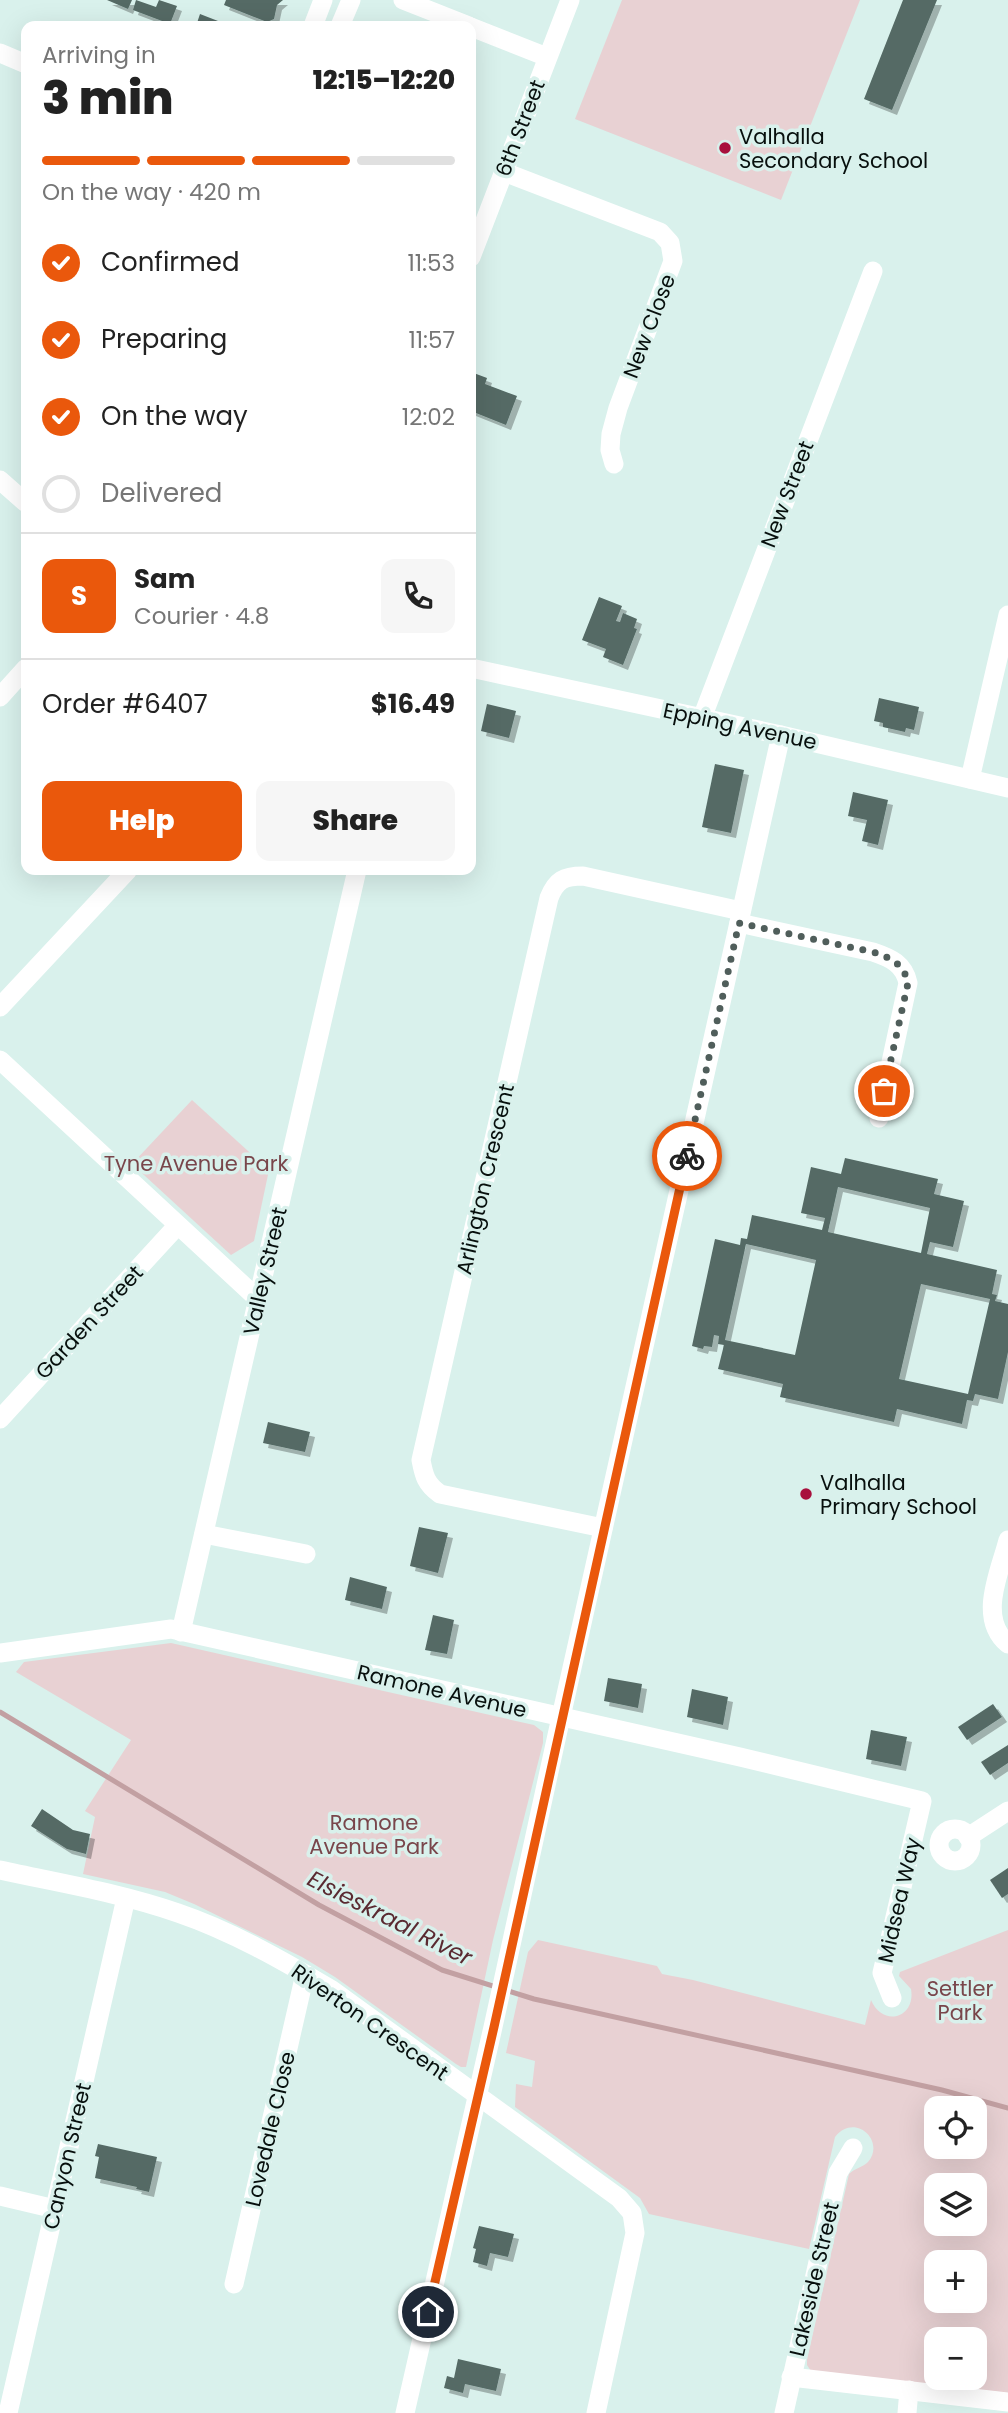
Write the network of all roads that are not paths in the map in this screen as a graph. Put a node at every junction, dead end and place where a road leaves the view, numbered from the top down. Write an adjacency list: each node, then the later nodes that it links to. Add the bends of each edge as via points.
1 (323, 0): 5 (street)
2 (351, 0): 6 (street)
3 (403, 0): 7 (street)
4 (569, 0): 10 (street, 6th Street)
5 (315, 21)
6 (342, 21)
7 (455, 21)
8 (476, 29): 10 (street)
9 (0, 53): 11 (street)
10 (547, 57): 12 (street, 6th Street)
11 (21, 62)
12 (504, 172): 13 (street, 6th Street); 15 (street, New Close, via 660,232 670,243 673,261 611,434)
13 (476, 244)
14 (873, 271): 22 (street, New Street)
15 (614, 464)
16 (0, 480): 17 (street)
17 (21, 499)
18 (1008, 615): 24 (street)
19 (476, 669): 22 (street, Epping Avenue)
20 (21, 673): 21 (street)
21 (0, 696)
22 (702, 718): 23 (street, Epping Avenue)
23 (781, 735): 24 (street, Epping Avenue); 28 (street)
24 (971, 779): 25 (street, Epping Avenue)
25 (1008, 788)
26 (123, 875): 29 (street)
27 (355, 875): 33 (street, Valley Street)
28 (740, 917): 31 (street, via 873,952 900,965 908,983); 35 (street); 35 (street, Arlington Crescent, via 583,876 569,876 553,887 421,1460 429,1486 440,1494)
29 (0, 1007)
30 (0, 1060): 32 (street)
31 (879, 1118)
32 (177, 1226): 33 (street); 34 (street, Garden Street)
33 (258, 1299): 36 (street, Valley Street)
34 (0, 1419)
35 (603, 1528): 42 (street)
36 (204, 1534): 38 (street); 39 (street, Valley Street)
37 (1008, 1539): 40 (street, via 991,1613 997,1632)
38 (306, 1554)
39 (181, 1632): 41 (street, Ramone Avenue, via 171,1629); 42 (street, Ramone Avenue)
40 (1008, 1644)
41 (0, 1653)
42 (561, 1717): 43 (street, Ramone Avenue); 50 (street)
43 (922, 1801): 49 (street, Midsea Way, via 882,1973)
44 (1008, 1811): 45 (street)
45 (968, 1837)
46 (0, 1870): 47 (street, Riverton Crescent)
47 (125, 1898): 48 (street, Riverton Crescent, via 189,1917); 53 (street, Canyon Street)
48 (305, 1974): 50 (street, Riverton Crescent); 54 (street, Lovedale Close)
49 (892, 1998)
50 (477, 2096): 59 (street); 60 (street, Riverton Crescent, via 619,2198 634,2219 633,2245)
51 (853, 2148): 55 (street, Lakeside Street, via 838,2174)
52 (0, 2196): 53 (street)
53 (55, 2209): 58 (street, Canyon Street)
54 (234, 2284)
55 (792, 2377): 56 (street); 61 (street, Lakeside Street)
56 (909, 2390): 57 (street); 62 (street)
57 (1008, 2402)
58 (8, 2413)
59 (405, 2413)
60 (596, 2413)
61 (784, 2413)
62 (907, 2413)

